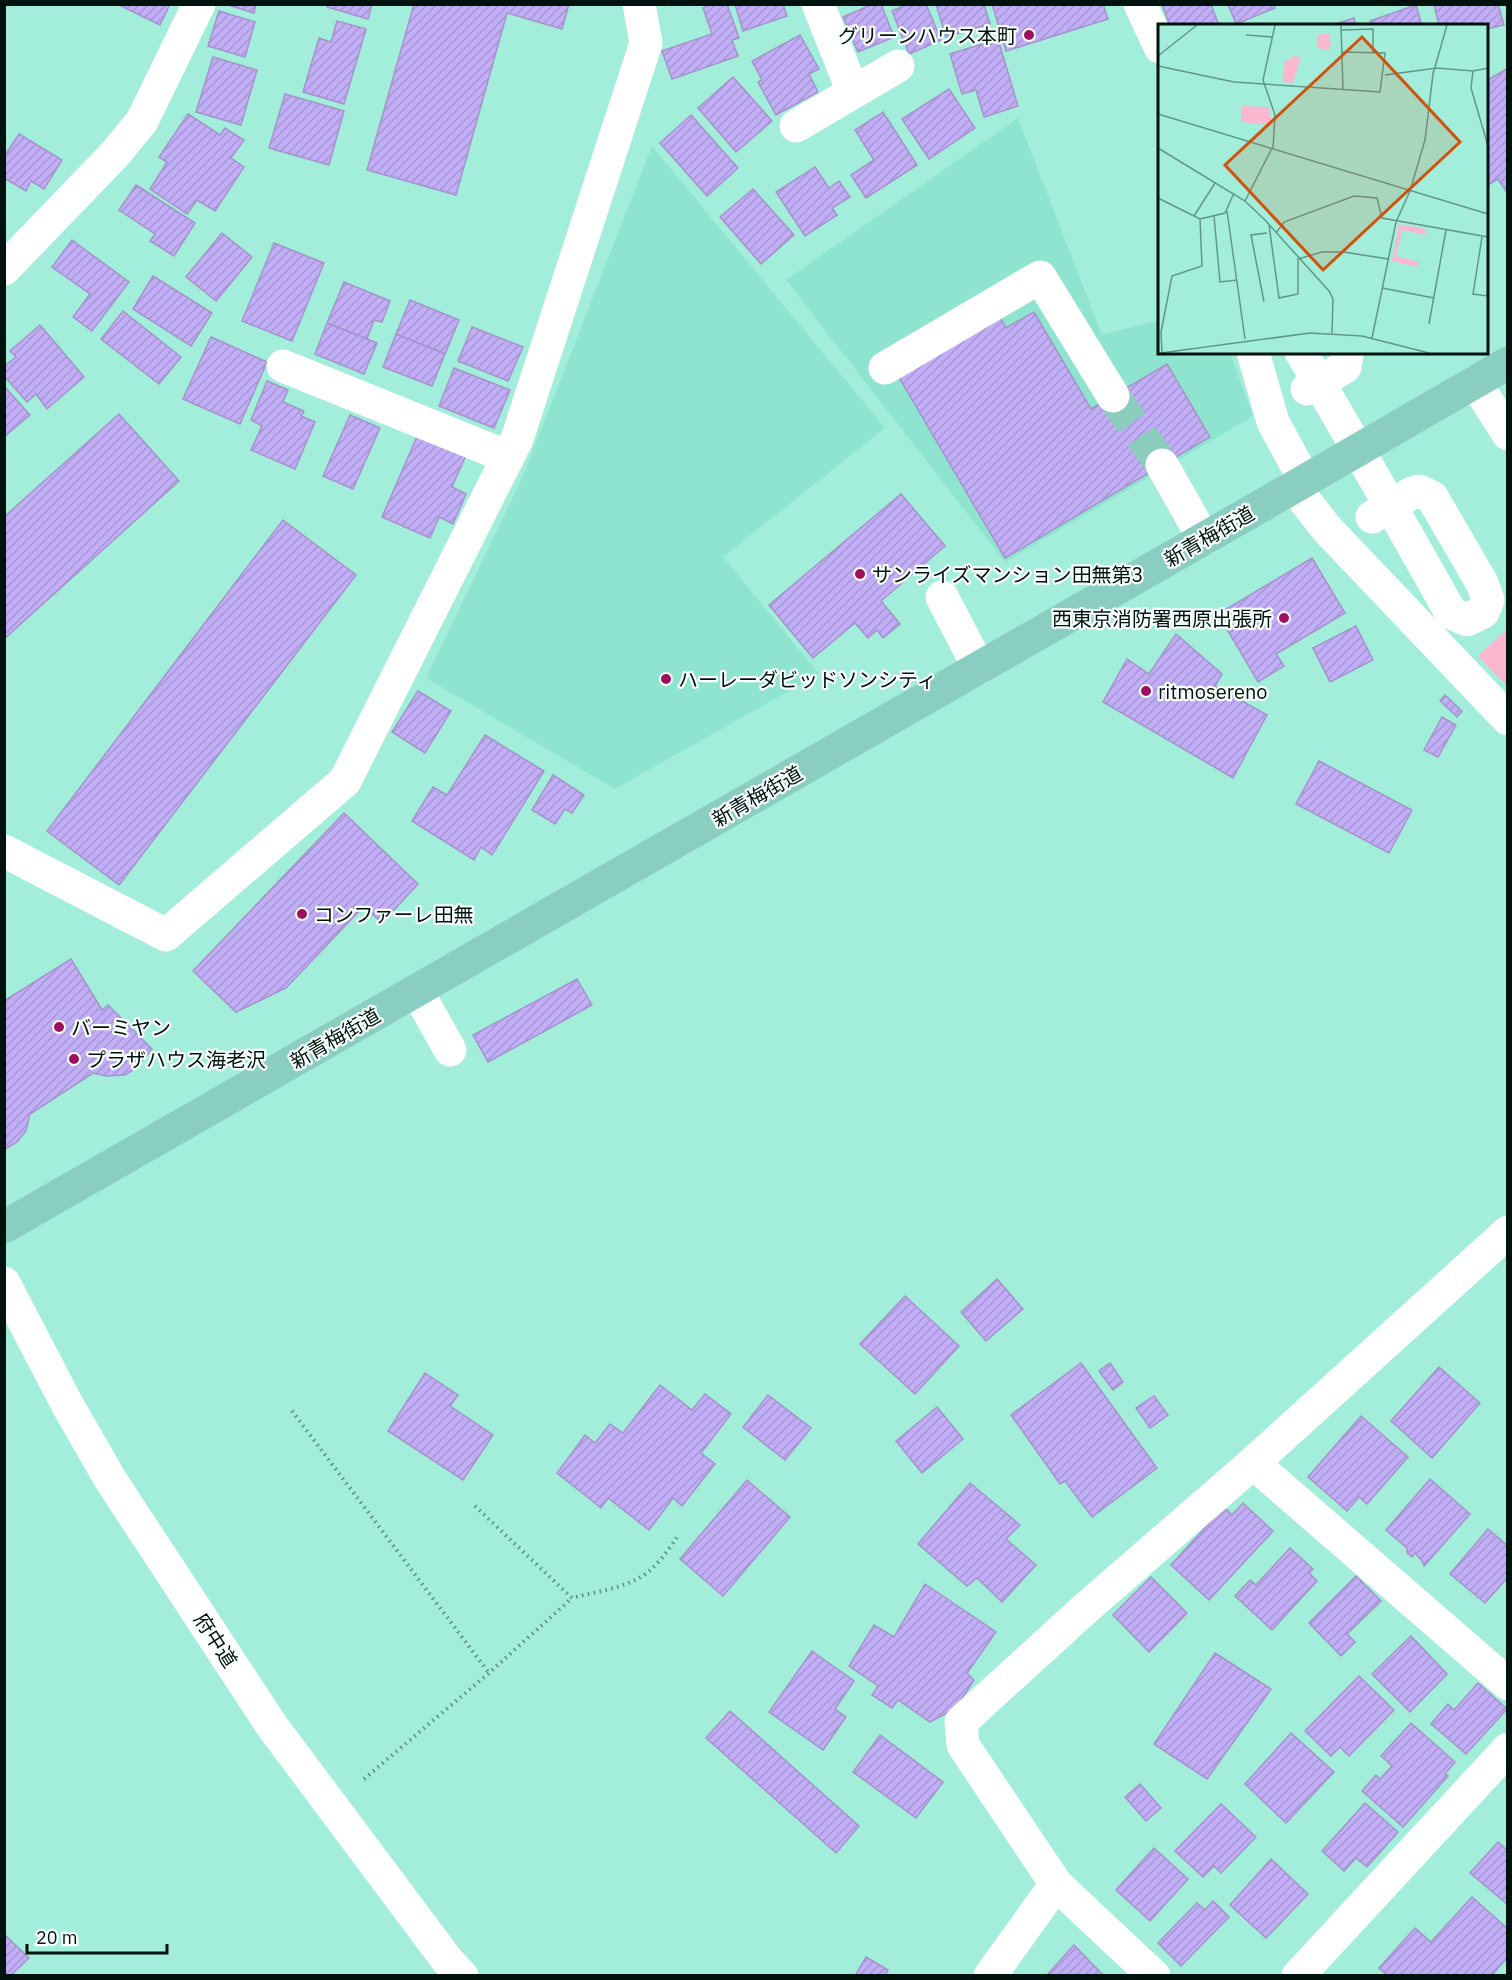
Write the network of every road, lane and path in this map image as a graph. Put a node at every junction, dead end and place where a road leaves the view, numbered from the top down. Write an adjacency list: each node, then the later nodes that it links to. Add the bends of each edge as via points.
1 (199, 4): 9 (street, via 141,121 114,155)
2 (639, 4): 20 (street, via 646,44)
3 (818, 4): 7 (street)
4 (1140, 4): 5 (street)
5 (1158, 43)
6 (898, 66): 7 (street)
7 (853, 92): 8 (street)
8 (796, 126)
9 (4, 269)
10 (1254, 354): 22 (street, via 1273,422)
11 (1302, 354): 23 (street)
12 (1347, 354): 17 (street, via 1345,368)
13 (1508, 363): 16 (main road, 新青梅街道)
14 (283, 366): 20 (street)
15 (885, 368): 18 (street, via 1040,277)
16 (1475, 382): 19 (street); 22 (main road, 新青梅街道)
17 (1307, 389)
18 (1113, 396)
19 (1508, 434)
20 (508, 457): 32 (street, via 345,781 166,935)
21 (1162, 465): 28 (street)
22 (1300, 484): 28 (main road, 新青梅街道); 31 (street, via 1327,529)
23 (1391, 506)
24 (1391, 506): 25 (street, via 1451,613 1467,620 1483,612 1488,600 1482,583 1432,497 1419,491)
25 (1391, 506)
26 (1391, 506): 27 (street)
27 (1372, 517)
28 (1204, 539): 30 (main road, 新青梅街道)
29 (942, 597): 30 (street)
30 (979, 668): 33 (main road, 新青梅街道)
31 (1508, 719)
32 (4, 851)
33 (417, 991): 34 (street); 35 (main road, 新青梅街道)
34 (450, 1050)
35 (4, 1227)
36 (1508, 1232): 39 (street, via 1452,1297)
37 (4, 1284): 46 (street, 府中道, via 110,1479 272,1726)
38 (292, 1412): 43 (path)
39 (1253, 1463): 44 (street); 47 (street, via 961,1722 963,1745)
40 (475, 1506): 42 (path)
41 (677, 1537): 42 (path, via 641,1578)
42 (572, 1598): 43 (path)
43 (489, 1673): 46 (path)
44 (1508, 1684)
45 (1508, 1749): 48 (street)
46 (332, 1807): 49 (street, 府中道)
47 (1056, 1884): 50 (street); 51 (street)
48 (1314, 1970)
49 (462, 1976)
50 (990, 1976)
51 (1155, 1976)

